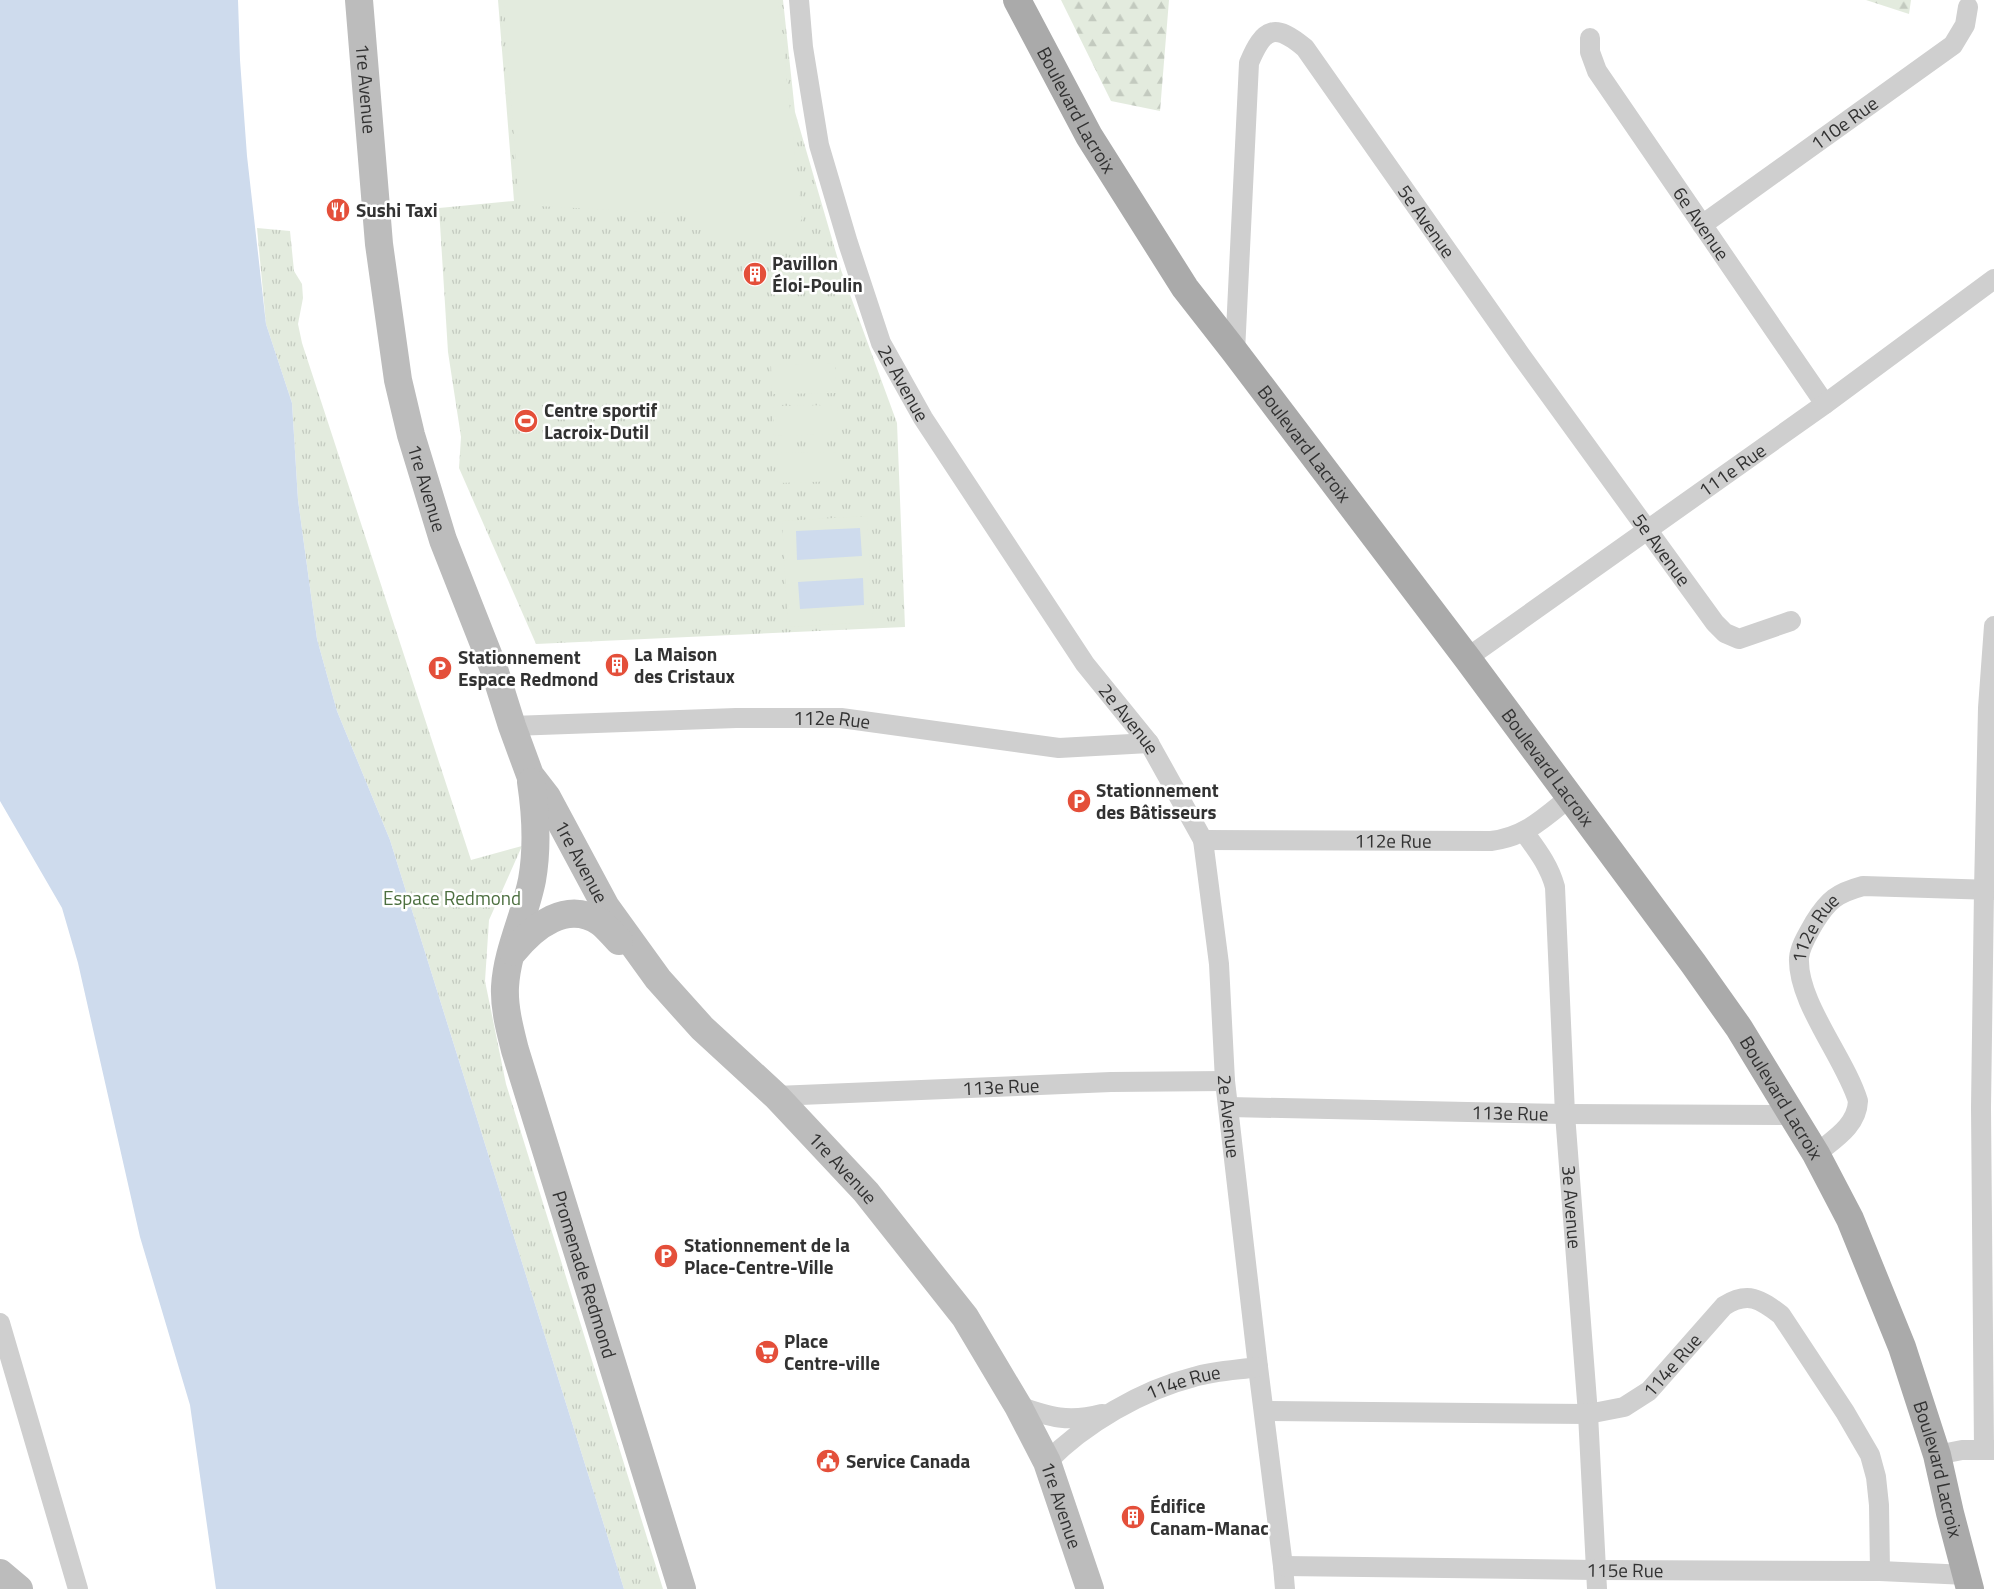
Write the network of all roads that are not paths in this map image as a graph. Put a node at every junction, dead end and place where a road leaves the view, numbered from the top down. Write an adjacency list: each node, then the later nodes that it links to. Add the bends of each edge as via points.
1 (359, 0): 14 (street, 1re Avenue, via 379,244 398,380 443,540 495,672)
2 (799, 0): 15 (street, 2e Avenue, via 818,145 882,343 923,418 1085,664)
3 (1017, 0): 8 (main road, Boulevard Lacroix, via 1089,136 1185,288)
4 (1968, 7): 6 (street, 110e Rue, via 1965,25 1953,45)
5 (1590, 38): 6 (street, 6e Avenue, via 1590,52 1597,72)
6 (1702, 225): 9 (street, 6e Avenue)
7 (1994, 279): 9 (street, 111e Rue)
8 (1235, 352): 10 (street, 5e Avenue, via 1248,63 1264,36 1274,31 1288,34 1305,48); 13 (main road, Boulevard Lacroix)
9 (1825, 404): 10 (street, 111e Rue)
10 (1647, 530): 11 (street, 5e Avenue, via 1725,633 1739,639); 13 (street, 111e Rue)
11 (1791, 621)
12 (1994, 626): 20 (street, via 1988,708)
13 (1467, 658): 17 (main road, Boulevard Lacroix)
14 (512, 726): 15 (street, 112e Rue, via 736,718 841,718 1059,748); 16 (street, 1re Avenue)
15 (1149, 743): 19 (street, 2e Avenue)
16 (530, 775): 21 (street, Promenade Redmond, via 537,822 536,853 532,881); 22 (street, 1re Avenue, via 547,797 606,907)
17 (1570, 797): 18 (street, 112e Rue); 28 (main road, Boulevard Lacroix, via 1739,1028)
18 (1524, 832): 19 (street, 112e Rue, via 1508,839 1491,841); 27 (street, 3e Avenue, via 1551,872 1555,887)
19 (1203, 840): 23 (street, 2e Avenue, via 1220,964)
20 (1989, 890): 26 (street); 29 (street, 112e Rue, via 1863,886 1834,896 1822,910 1799,957 1803,988 1858,1101 1858,1112 1852,1122)
21 (510, 955): 22 (street, via 544,922 566,913 582,914 600,922); 46 (street, Promenade Redmond, via 505,987 507,1016 515,1050)
22 (658, 979): 24 (street, 1re Avenue, via 702,1028)
23 (1225, 1080): 24 (street, 113e Rue); 25 (street, 2e Avenue)
24 (776, 1096): 32 (street, 1re Avenue, via 860,1185 965,1316)
25 (1228, 1107): 27 (street, 113e Rue); 31 (street, 2e Avenue)
26 (1988, 1108): 36 (street)
27 (1565, 1114): 28 (street, 113e Rue); 35 (street, 3e Avenue)
28 (1791, 1115): 29 (main road, Boulevard Lacroix)
29 (1816, 1154): 37 (main road, Boulevard Lacroix, via 1850,1220 1881,1294 1902,1347)
30 (0, 1323): 45 (street)
31 (1258, 1367): 33 (street, 114e Rue, via 1194,1377 1157,1389); 34 (street, 2e Avenue)
32 (1018, 1406): 33 (street, 114e Rue, via 1047,1416 1081,1420); 38 (street, 1re Avenue)
33 (1114, 1411): 38 (street, 114e Rue, via 1064,1445)
34 (1264, 1411): 35 (street, 114e Rue); 39 (street, 2e Avenue)
35 (1588, 1414): 40 (street, 114e Rue, via 1624,1407 1649,1391 1724,1306 1734,1300 1752,1298 1766,1304 1781,1315 1870,1455 1879,1504); 42 (street, 3e Avenue)
36 (1989, 1450): 37 (street, via 1962,1450)
37 (1937, 1456): 43 (main road, Boulevard Lacroix)
38 (1047, 1462): 47 (street, 1re Avenue)
39 (1284, 1566): 42 (street, 115e Rue); 48 (street, 2e Avenue)
40 (1880, 1571): 42 (street, 115e Rue); 43 (street, 115e Rue)
41 (0, 1573): 44 (street)
42 (1596, 1580)
43 (1969, 1582)
44 (18, 1589)
45 (78, 1589)
46 (682, 1589)
47 (1090, 1589)
48 (1285, 1589)

